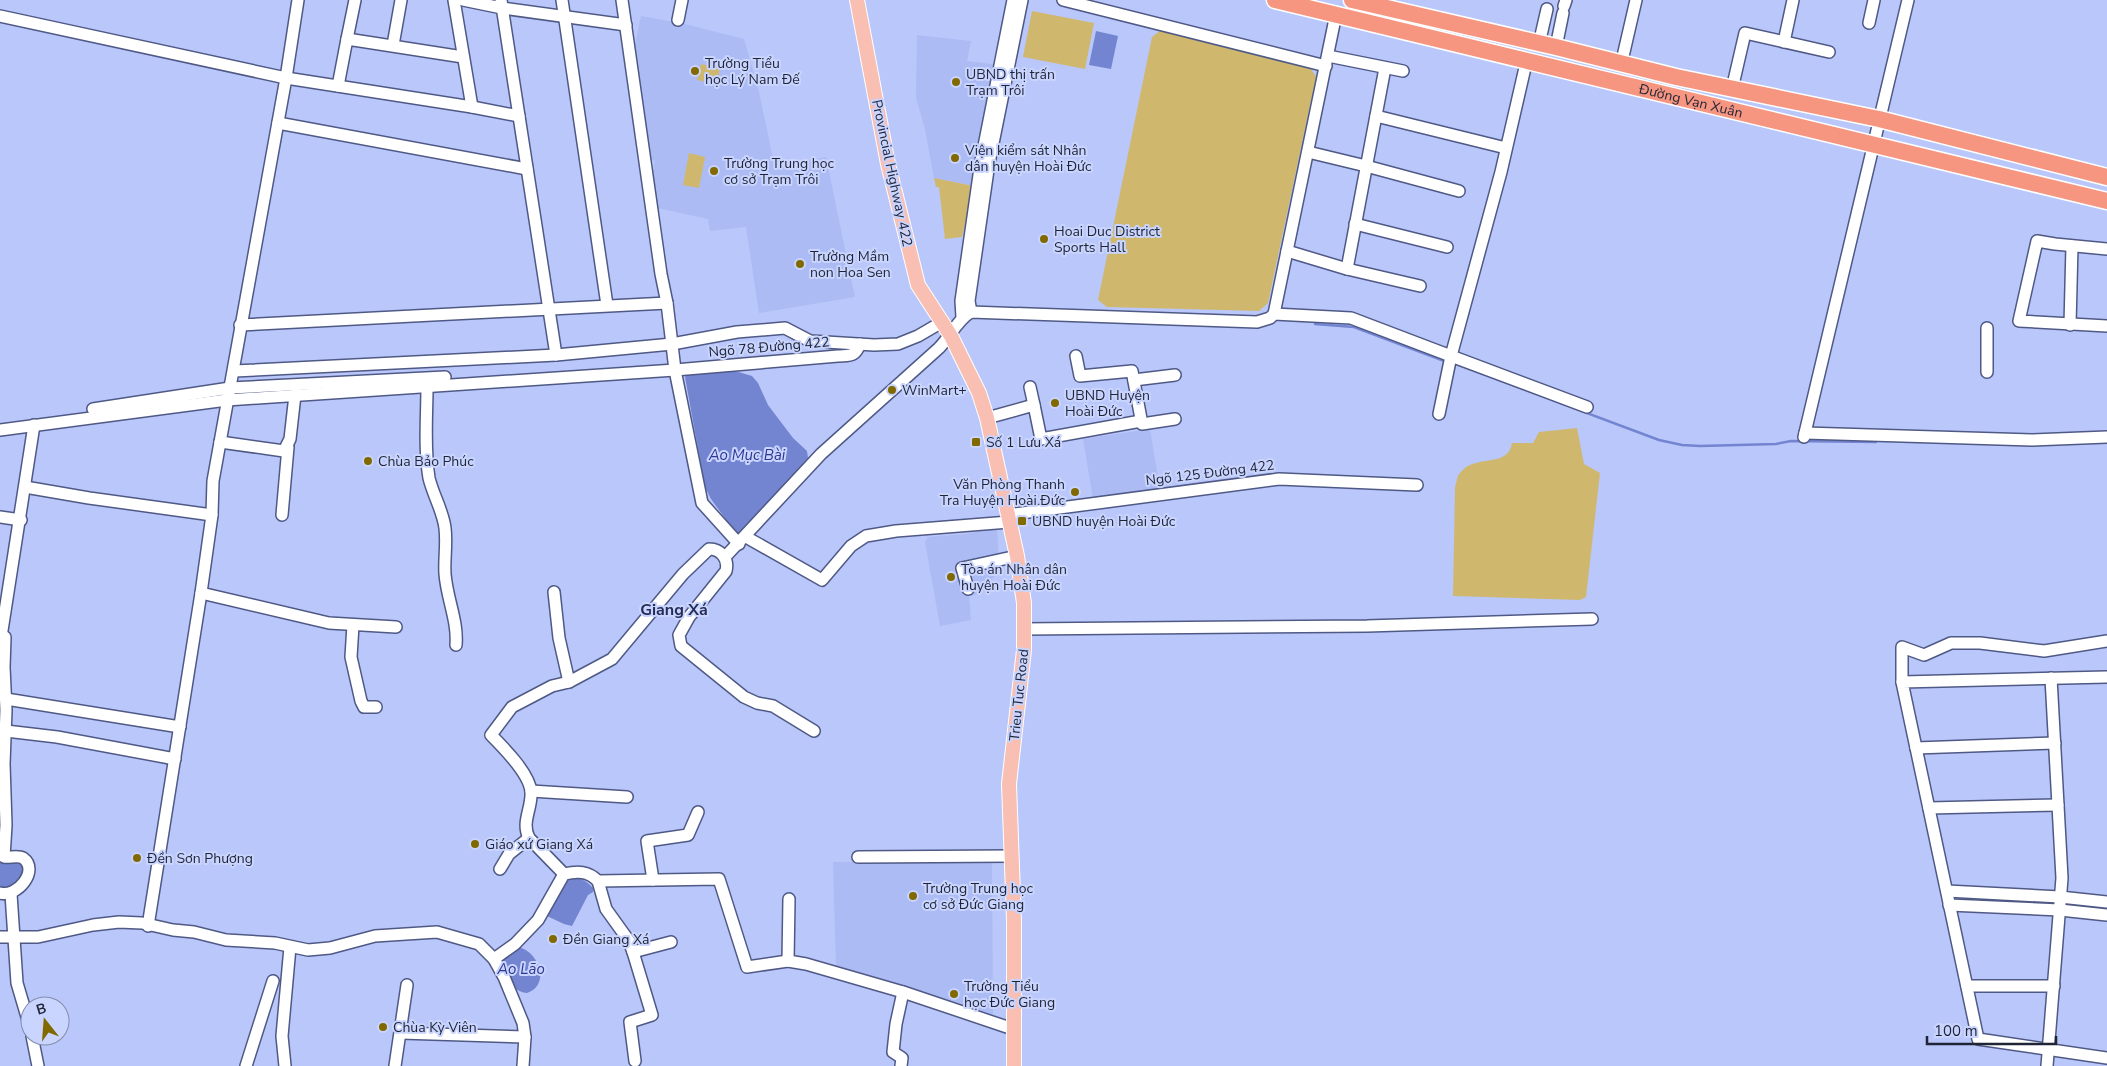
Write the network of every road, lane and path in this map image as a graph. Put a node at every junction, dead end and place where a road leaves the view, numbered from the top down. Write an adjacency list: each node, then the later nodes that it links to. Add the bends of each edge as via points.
1 (298, 0): 40 (street)
2 (355, 0): 28 (street)
3 (401, 0): 31 (street)
4 (454, 0): 34 (street)
5 (464, 0): 19 (street)
6 (562, 0): 24 (street)
7 (622, 0): 27 (street)
8 (682, 0): 25 (street)
9 (857, 0): 68 (main road, Provincial Highway 422, via 888,164 918,285)
10 (1013, 0): 67 (street, via 981,161 961,301)
11 (1022, 0): 67 (street, via 990,163)
12 (1063, 0): 36 (street)
13 (1275, 0): 22 (highway, Đường Vạn Xuân)
14 (1352, 0): 30 (highway, Đường Vạn Xuân)
15 (1636, 0): 37 (street)
16 (1793, 0): 29 (street)
17 (1874, 0): 26 (street)
18 (1908, 0): 46 (street)
19 (501, 4): 24 (street); 44 (street)
20 (1548, 4): 30 (street)
21 (1564, 6): 32 (street)
22 (1336, 14): 35 (highway, Đường Vạn Xuân); 36 (street)
23 (0, 16): 40 (street)
24 (564, 16): 27 (street); 64 (street)
25 (678, 20)
26 (1869, 23)
27 (626, 25): 63 (street)
28 (347, 40): 31 (street); 41 (street)
29 (1784, 42): 33 (street); 42 (street, via 1745,33)
30 (1539, 44): 32 (highway, Đường Vạn Xuân)
31 (393, 45): 34 (street)
32 (1556, 47): 37 (highway, Đường Vạn Xuân)
33 (1829, 52)
34 (463, 57): 43 (street)
35 (1527, 60): 48 (highway, Đường Vạn Xuân); 49 (street)
36 (1327, 61): 38 (street); 50 (street)
37 (1621, 65): 42 (highway, Đường Vạn Xuân)
38 (1385, 68): 39 (street); 45 (street)
39 (1403, 71)
40 (286, 78): 41 (street); 47 (street)
41 (338, 86): 43 (street)
42 (1732, 89): 46 (highway, Đường Vạn Xuân)
43 (472, 107): 44 (street)
44 (518, 116): 52 (street)
45 (1376, 116): 49 (street); 51 (street)
46 (1879, 118): 48 (street); 53 (highway, Đường Vạn Xuân)
47 (278, 123): 52 (street); 69 (street)
48 (1875, 146): 55 (highway, Đường Vạn Xuân); 101 (street, via 1804,435 2032,440)
49 (1506, 148): 79 (street)
50 (1308, 152): 51 (street); 60 (street)
51 (1366, 166): 54 (street); 56 (street)
52 (527, 169): 65 (street)
53 (2107, 176)
54 (1459, 192)
55 (2107, 201)
56 (1356, 224): 58 (street); 61 (street)
57 (2072, 246): 59 (street); 70 (street); 70 (street, via 2037,241 2018,325)
58 (1447, 247)
59 (2107, 249)
60 (1287, 252): 61 (street); 66 (street)
61 (1347, 269): 62 (street)
62 (1420, 286)
63 (667, 303): 64 (street); 75 (street)
64 (607, 305): 65 (street)
65 (550, 308): 69 (street); 77 (street)
66 (1274, 314): 67 (street, via 1257,322); 79 (street, via 1352,318)
67 (966, 315): 73 (street)
68 (942, 322): 73 (main road, Provincial Highway 422); 76 (street, via 898,344)
69 (240, 324): 81 (street)
70 (2070, 325): 71 (street)
71 (2107, 326)
72 (1987, 328): 83 (street)
73 (950, 336): 95 (main road, Trieu Tuc Road); 111 (street, via 821,454)
74 (810, 341): 75 (street, via 785,328 737,332); 76 (street); 80 (street)
75 (672, 344): 77 (street); 82 (street)
76 (860, 344): 80 (street, Ngõ 78 Đường 422, via 854,354)
77 (556, 355): 81 (street)
78 (1076, 356): 86 (street, via 1080,376 1132,371)
79 (1451, 356): 93 (street); 94 (street)
80 (813, 358): 82 (street, Ngõ 78 Đường 422)
81 (234, 370): 89 (street)
82 (675, 370): 87 (street, Ngõ 78 Đường 422); 111 (street, via 702,504)
83 (1986, 372)
84 (1175, 375): 86 (street)
85 (445, 377): 89 (street)
86 (1134, 380): 97 (street)
87 (428, 386): 90 (street, Ngõ 78 Đường 422); 123 (street, via 430,478 444,518 445,574 458,631)
88 (1030, 387): 92 (street)
89 (230, 388): 91 (street); 98 (street)
90 (295, 395): 91 (street, Ngõ 78 Đường 422); 103 (street)
91 (227, 400): 99 (street, Ngõ 78 Đường 422); 102 (street)
92 (1034, 405): 95 (street); 97 (street, via 1041,439)
93 (1586, 407)
94 (1439, 414)
95 (987, 418): 109 (main road, Trieu Tuc Road)
96 (1175, 419): 97 (street, via 1142,424)
97 (1141, 421)
98 (0, 423)
99 (34, 425): 100 (street, Ngõ 78 Đường 422); 105 (street)
100 (0, 430)
101 (2107, 437)
102 (220, 442): 103 (street, via 280,452); 106 (street, via 213,481)
103 (288, 447): 107 (street)
104 (1417, 485): 109 (street, Ngõ 125 Đường 422, via 1279,479)
105 (25, 487): 106 (street); 110 (street)
106 (212, 515): 116 (street)
107 (282, 515)
108 (0, 517): 110 (street)
109 (1008, 518): 111 (street, Ngõ 125 Đường 422, via 866,536 851,546 822,580); 112 (main road, Trieu Tuc Road)
110 (21, 520): 121 (street)
111 (742, 540): 113 (street)
112 (1017, 556): 114 (street, via 962,568); 120 (main road, Trieu Tuc Road)
113 (725, 557): 126 (street, via 716,549 704,552 612,659); 132 (street, via 726,571 689,617 679,635 682,646 744,697 773,706)
114 (968, 589)
115 (554, 592): 126 (street, via 559,638)
116 (201, 593): 118 (street); 130 (street)
117 (1592, 619): 120 (street, via 1367,626)
118 (353, 625): 119 (street); 129 (street, via 351,656 361,701 364,707)
119 (396, 627)
120 (1024, 629): 142 (main road, Trieu Tuc Road, via 1009,784)
121 (3, 637): 128 (street)
122 (2107, 641): 127 (street, via 2044,650 1951,642 1924,655 1902,647)
123 (456, 645)
124 (2107, 677): 125 (street)
125 (2051, 678): 127 (street); 133 (street)
126 (569, 682): 136 (street, via 552,686 512,707 491,735 518,763)
127 (1902, 682): 134 (street)
128 (6, 699): 130 (street); 131 (street)
129 (376, 707)
130 (180, 728): 135 (street)
131 (6, 731): 135 (street); 149 (street, via 4,857 21,857 28,868 26,881)
132 (814, 731)
133 (2055, 743): 134 (street); 138 (street)
134 (1916, 748): 139 (street)
135 (175, 759): 156 (street)
136 (531, 792): 137 (street); 141 (street, via 526,816)
137 (627, 797)
138 (2058, 805): 139 (street); 150 (street)
139 (1929, 808): 148 (street)
140 (698, 812): 146 (street, via 688,835 647,840)
141 (529, 838): 144 (street, via 510,854); 145 (street)
142 (1011, 856): 143 (street); 170 (main road, Trieu Tuc Road)
143 (858, 857)
144 (500, 869)
145 (564, 874): 147 (street, via 591,874); 162 (street, via 538,920 515,944)
146 (653, 880): 147 (street); 163 (street, via 719,879 748,967)
147 (598, 881): 161 (street, via 606,909)
148 (1947, 891): 150 (street); 153 (street)
149 (5, 894): 158 (street)
150 (2060, 897): 152 (street); 154 (street)
151 (789, 899): 163 (street)
152 (2107, 902)
153 (1949, 904): 154 (street); 166 (street)
154 (2060, 910): 155 (street); 167 (street)
155 (2107, 915)
156 (148, 926): 158 (street, via 119,922); 160 (street)
157 (0, 937): 158 (street)
158 (14, 937): 169 (street)
159 (671, 942): 161 (street)
160 (290, 947): 162 (street, via 308,950 330,948 375,936 437,932 479,944); 179 (street, via 282,1036)
161 (633, 952): 176 (street, via 652,1015 630,1022)
162 (494, 959): 172 (street, via 504,976)
163 (788, 961): 168 (street, via 834,970)
164 (273, 981): 178 (street)
165 (407, 985): 171 (street)
166 (1967, 986): 167 (street); 174 (street, via 1978,1039)
167 (2054, 986): 174 (street)
168 (903, 992): 170 (street); 182 (street, via 893,1052 902,1058)
169 (21, 996)
170 (1013, 1029): 183 (main road, Trieu Tuc Road)
171 (401, 1033): 172 (street); 180 (street)
172 (525, 1037): 181 (street)
173 (34, 1046): 177 (street)
174 (2049, 1050): 175 (street); 184 (street)
175 (2107, 1058)
176 (636, 1061)
177 (38, 1066)
178 (246, 1066)
179 (285, 1066)
180 (395, 1066)
181 (523, 1066)
182 (901, 1066)
183 (1014, 1066)
184 (2047, 1066)

